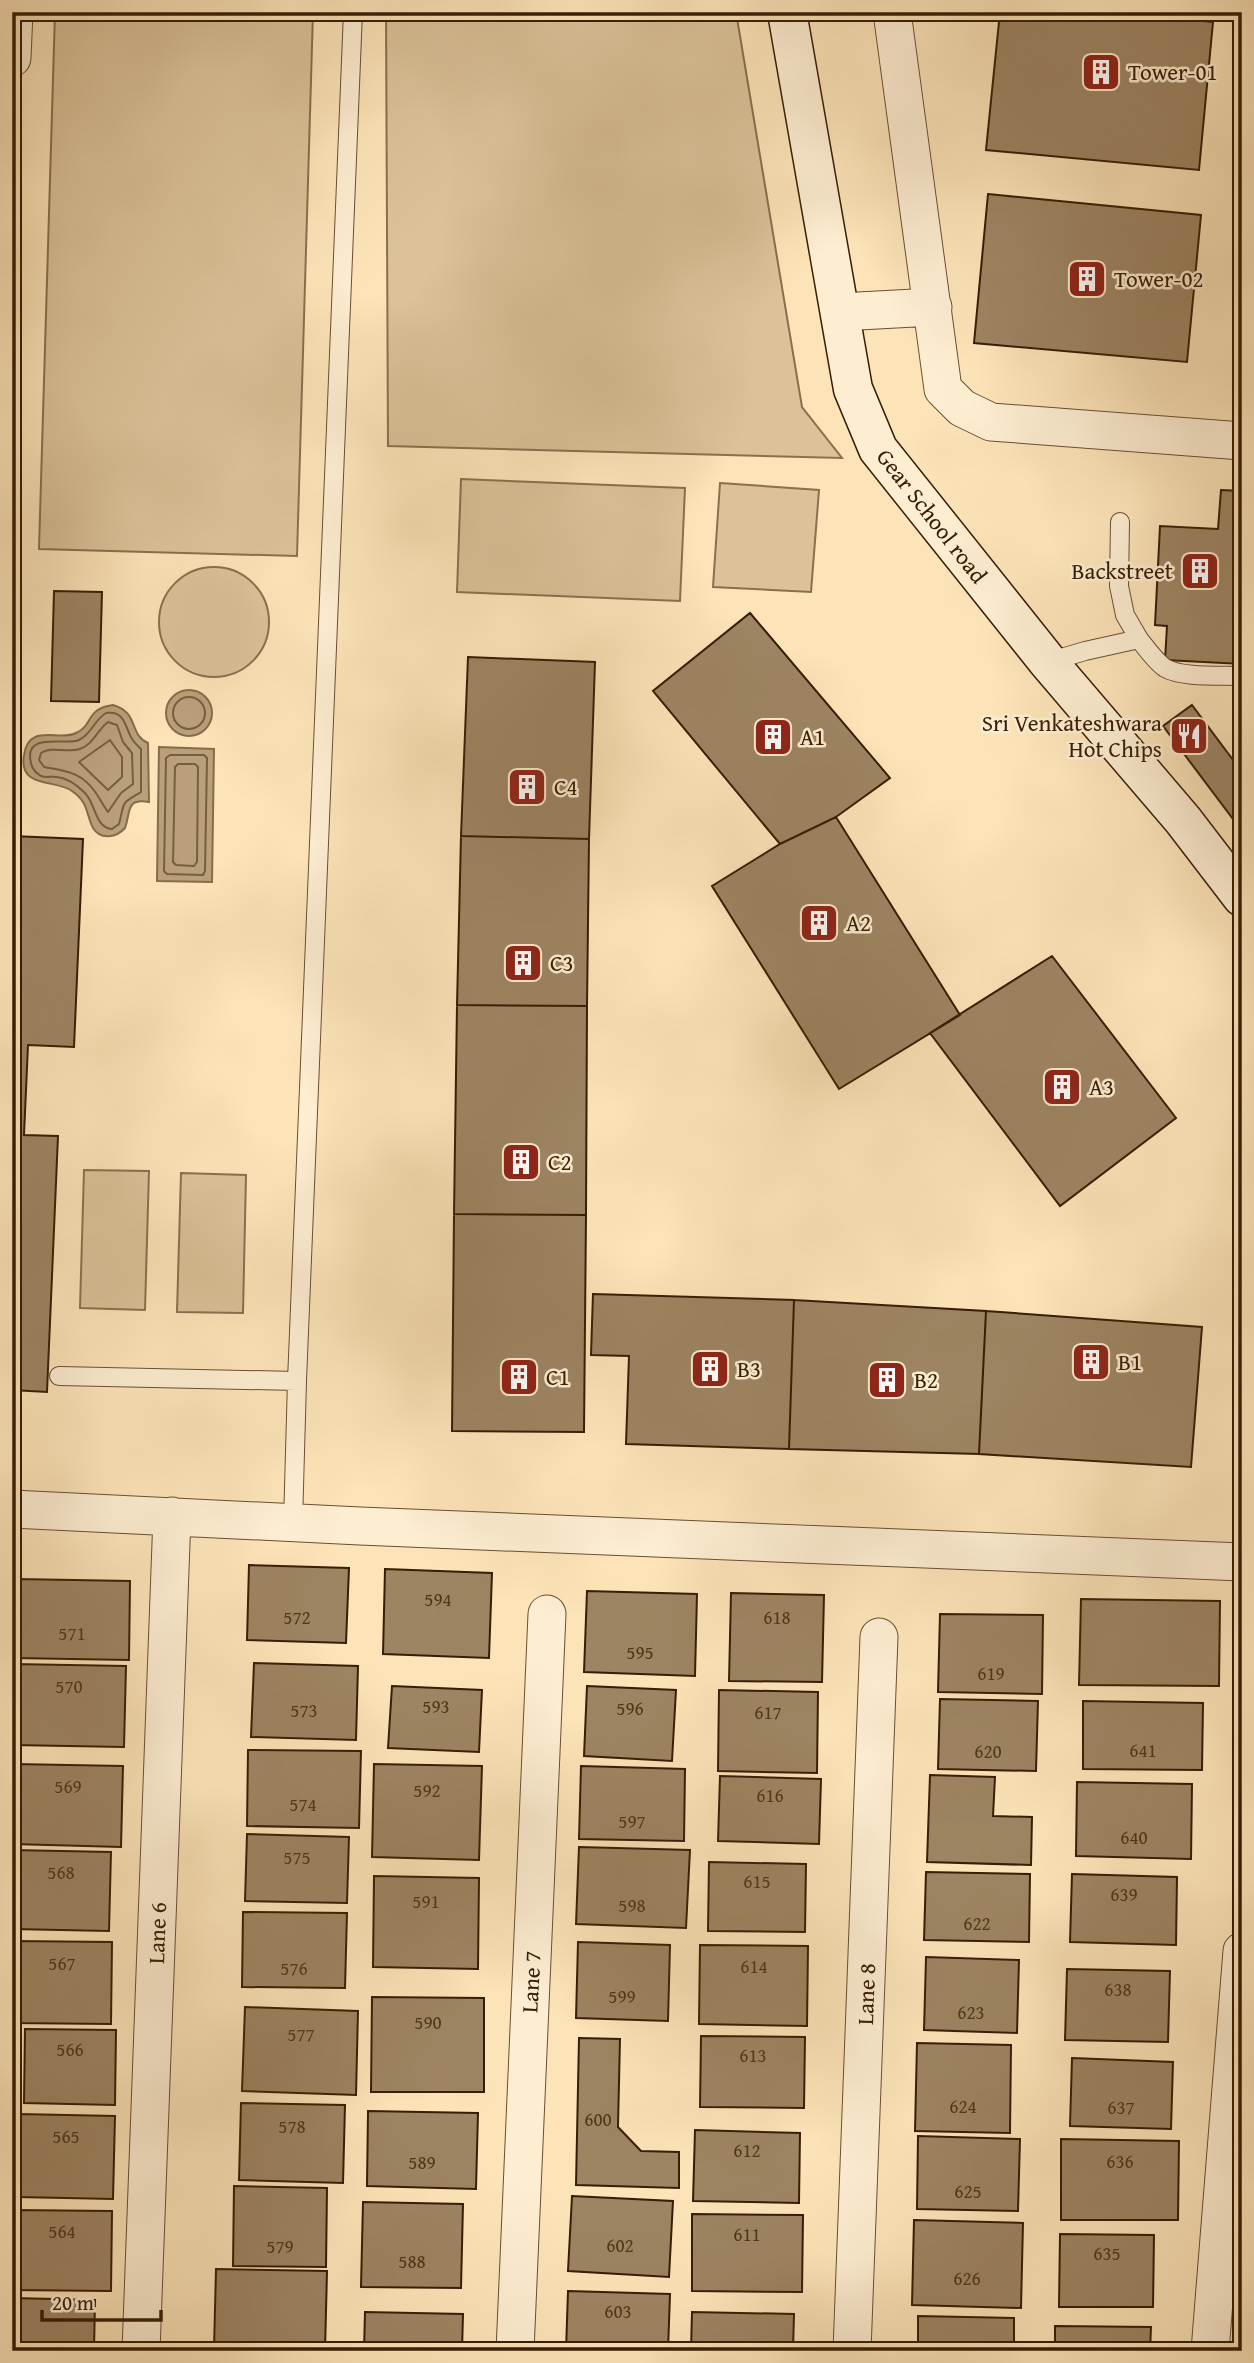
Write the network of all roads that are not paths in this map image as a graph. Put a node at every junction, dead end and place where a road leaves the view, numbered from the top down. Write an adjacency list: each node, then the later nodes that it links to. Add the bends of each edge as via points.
1 (14, 12): 5 (street)
2 (354, 12): 15 (lane)
3 (787, 12): 7 (main road, Gear School road)
4 (892, 12): 6 (street)
5 (12, 58)
6 (933, 307): 7 (street); 8 (street, via 943,388 962,408 991,422)
7 (840, 312): 11 (main road, Gear School road, via 853,389 878,449)
8 (1242, 441)
9 (1120, 523): 10 (lane, via 1119,586 1125,615)
10 (1139, 639): 11 (lane); 12 (lane, via 1168,670)
11 (1048, 662): 13 (main road, Gear School road, via 1183,820)
12 (1242, 676)
13 (1242, 897)
14 (59, 1376): 15 (lane)
15 (297, 1381): 18 (lane)
16 (12, 1509): 17 (street)
17 (172, 1516): 18 (street); 23 (street, Lane 6)
18 (293, 1523): 19 (street)
19 (1242, 1562)
20 (547, 1614): 24 (street, Lane 7)
21 (879, 1637): 25 (street, Lane 8)
22 (1242, 1951): 26 (street)
23 (141, 2351)
24 (515, 2351)
25 (852, 2351)
26 (1210, 2351)

